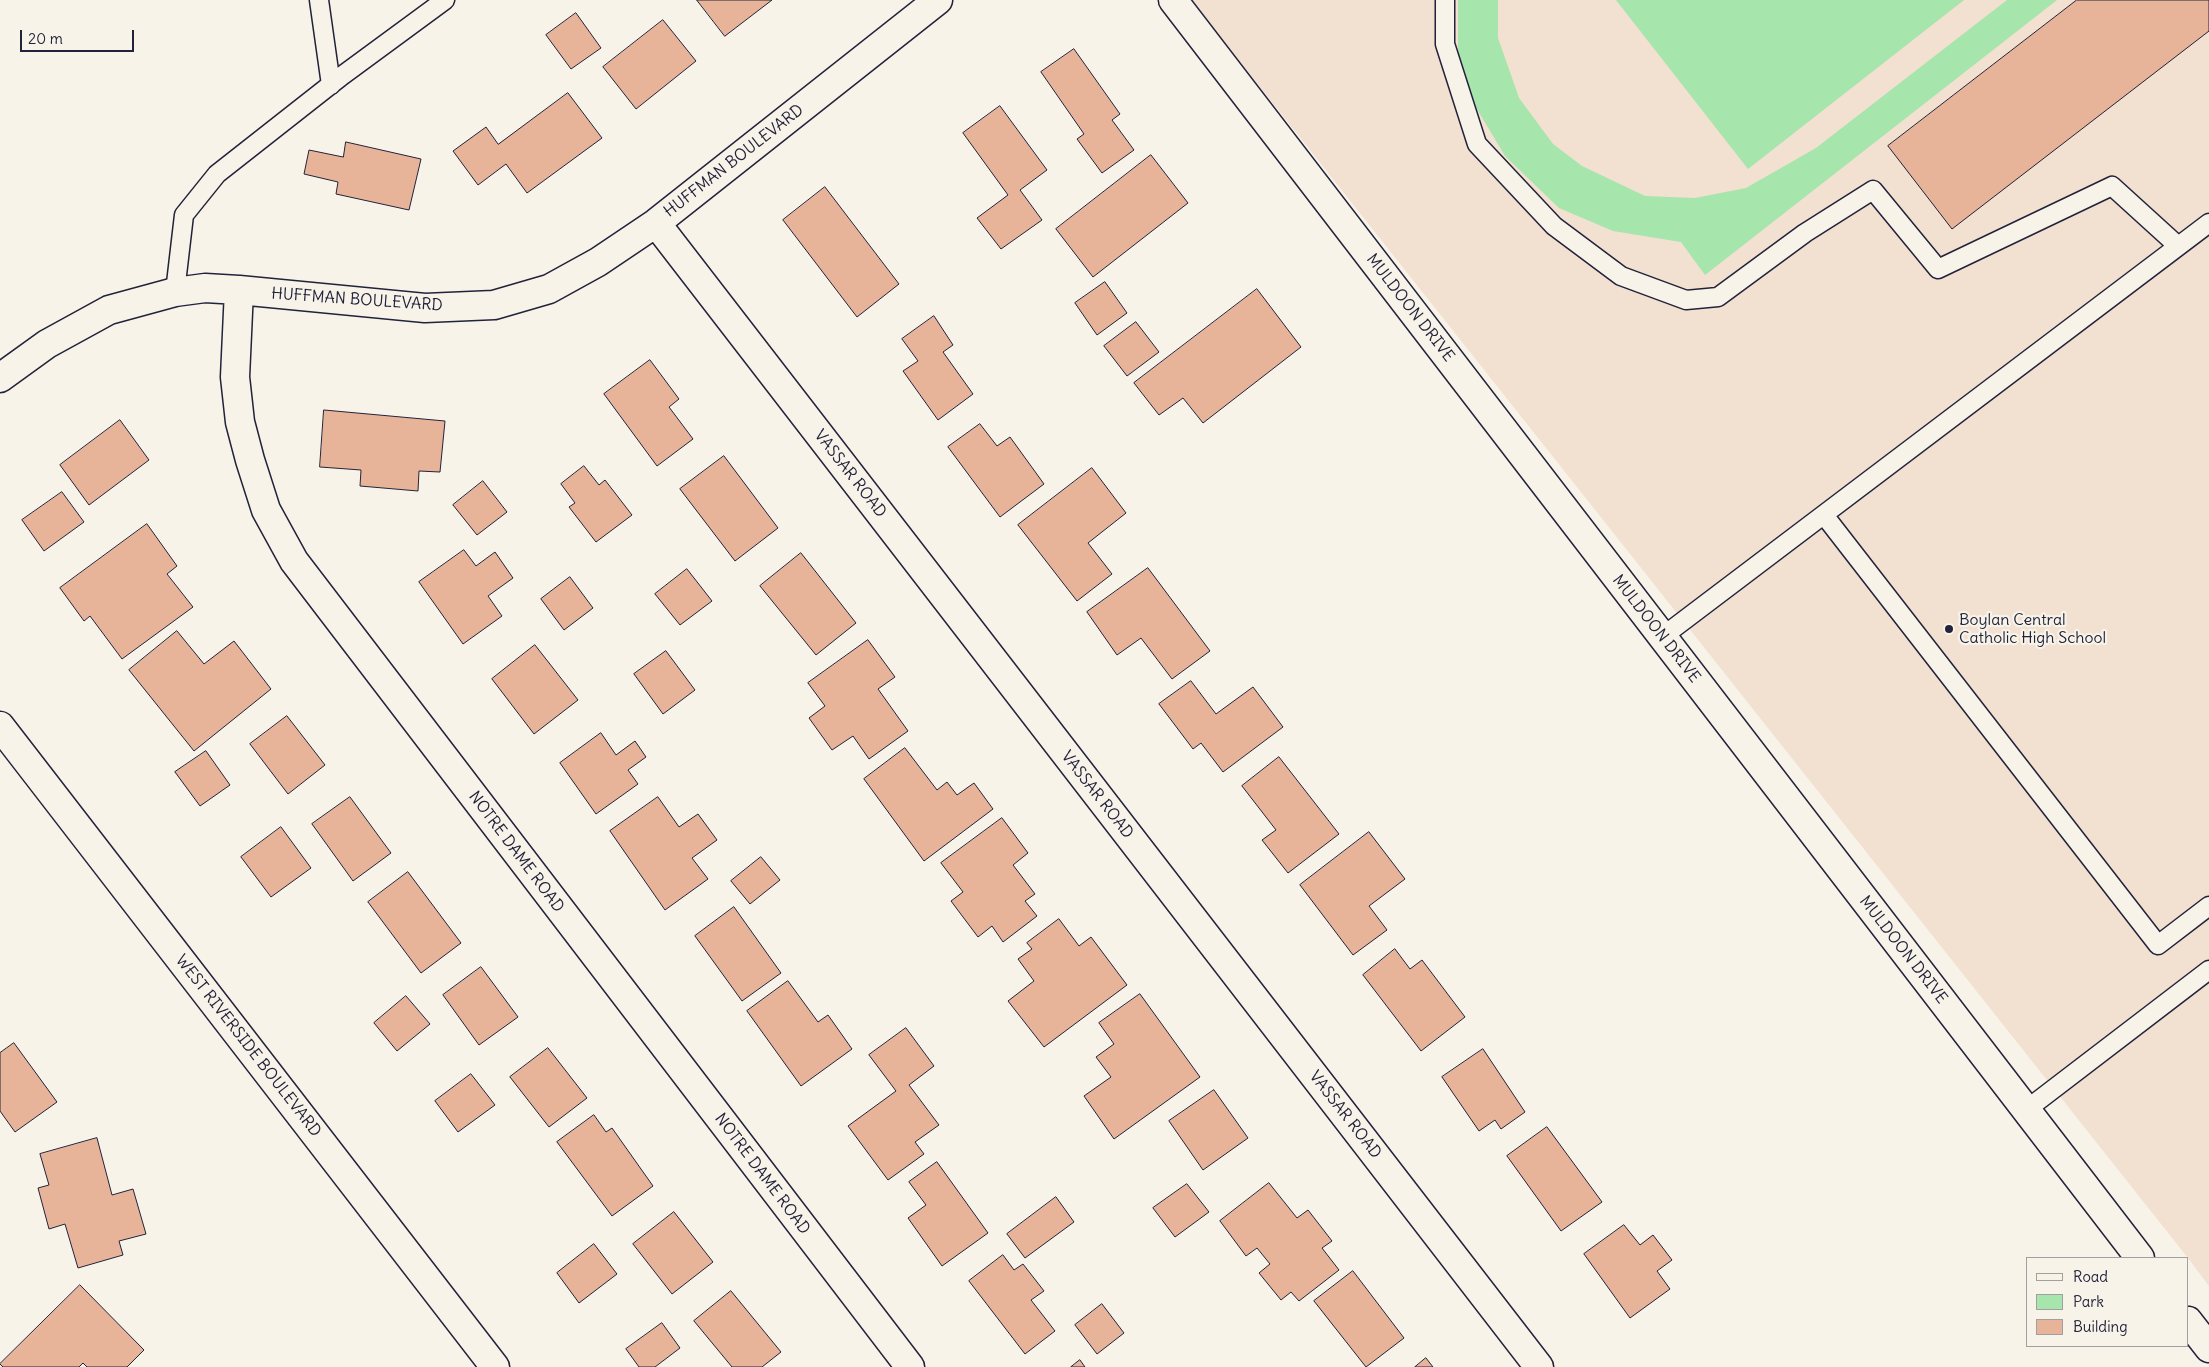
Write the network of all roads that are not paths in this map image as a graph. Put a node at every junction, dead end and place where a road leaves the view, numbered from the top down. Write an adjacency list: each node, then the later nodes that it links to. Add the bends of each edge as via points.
1 (319, 0): 6 (lane)
2 (445, 0): 6 (lane)
3 (938, 0): 7 (street, HUFFMAN BOULEVARD)
4 (1173, 0): 14 (street, MULDOON DRIVE)
5 (1444, 0): 9 (lane, via 1445,44 1478,144 1554,226 1621,276 1686,300 1718,297 1805,233 1873,190 1938,269 2112,186)
6 (331, 85): 11 (lane, via 217,174 184,215)
7 (656, 223): 10 (street, HUFFMAN BOULEVARD, via 598,262 549,289 494,305 425,308); 24 (street, VASSAR ROAD)
8 (2209, 223): 9 (lane)
9 (2178, 246): 13 (lane)
10 (239, 290): 11 (street, HUFFMAN BOULEVARD, via 205,288); 23 (street, NOTRE DAME ROAD, via 235,377 240,422 266,510 294,561)
11 (175, 292): 12 (street, HUFFMAN BOULEVARD, via 108,310 47,344)
12 (0, 378)
13 (1824, 515): 14 (lane); 16 (lane, via 2158,945)
14 (1662, 637): 18 (street, MULDOON DRIVE)
15 (0, 726): 22 (street, WEST RIVERSIDE BOULEVARD)
16 (2209, 906)
17 (2209, 970): 18 (lane)
18 (2026, 1110): 19 (street, MULDOON DRIVE)
19 (2139, 1257)
20 (2189, 1322): 21 (street)
21 (2209, 1348)
22 (495, 1367)
23 (910, 1367)
24 (1539, 1367)

